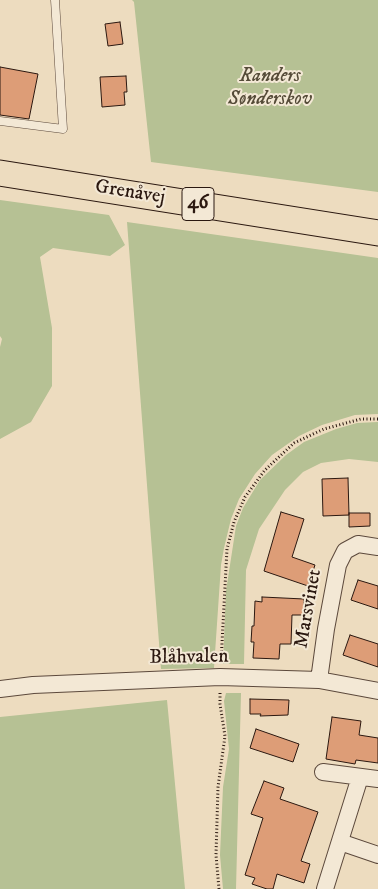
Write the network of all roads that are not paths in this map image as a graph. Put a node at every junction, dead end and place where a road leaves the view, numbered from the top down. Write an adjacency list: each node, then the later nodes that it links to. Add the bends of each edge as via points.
1 (55, 0): 2 (lane, via 63,129)
2 (0, 121)
3 (0, 173): 4 (main road, Grenåvej / 46)
4 (378, 233)
5 (378, 547): 6 (street, Marsvinet, via 358,544 345,551 338,565)
6 (319, 680): 7 (street, Blåhvalen, via 220,677); 8 (street, Blåhvalen)
7 (0, 689)
8 (378, 691)
9 (323, 772): 10 (street)
10 (360, 777): 11 (street); 12 (street)
11 (378, 779)
12 (340, 842): 13 (street); 14 (street)
13 (378, 855)
14 (325, 889)

